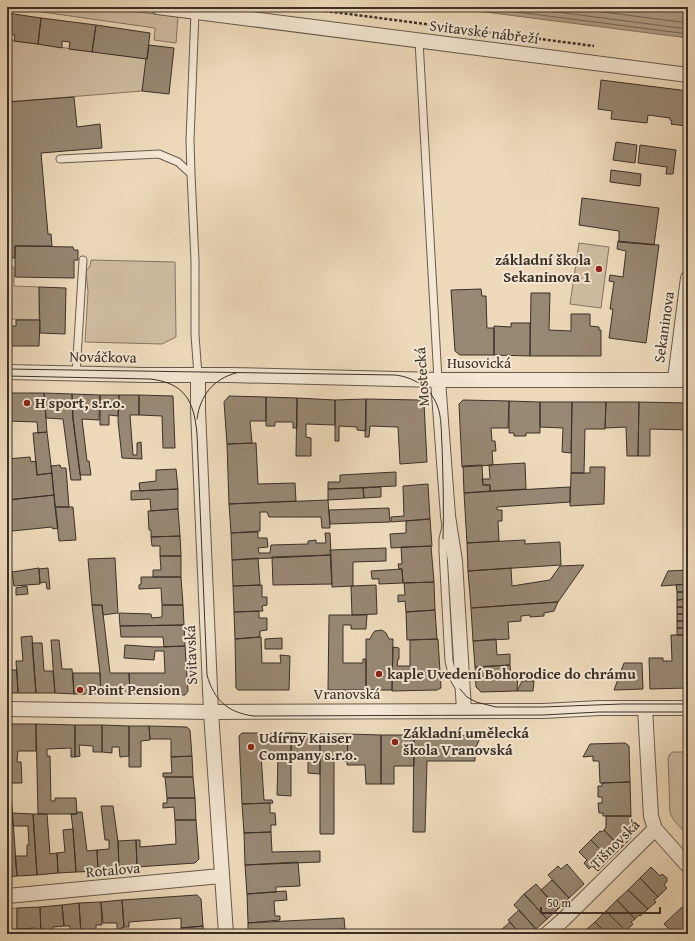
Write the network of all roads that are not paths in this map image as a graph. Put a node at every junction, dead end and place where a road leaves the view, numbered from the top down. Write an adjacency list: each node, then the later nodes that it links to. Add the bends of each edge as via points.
1 (158, 7): 2 (street, Svitavské nábřeží)
2 (195, 12): 3 (street, Svitavské nábřeží); 6 (lane)
3 (419, 41): 4 (street, Svitavské nábřeží); 12 (lane, Mostecká)
4 (688, 75)
5 (60, 159): 6 (lane, via 159,154 178,162)
6 (191, 174): 11 (lane)
7 (83, 260): 10 (lane)
8 (688, 278): 13 (street, Sekaninova)
9 (7, 372): 10 (street, Nováčkova)
10 (76, 374): 11 (street, Nováčkova)
11 (198, 375): 12 (street, Husovická); 18 (street, Svitavská)
12 (438, 380): 13 (street, Husovická); 14 (street, Mostecká, via 448,516 455,561)
13 (681, 380)
14 (464, 705): 15 (street, Vranovská, via 543,711); 18 (street, Vranovská)
15 (645, 708): 16 (street, Vranovská); 19 (street, Tišnovská, via 651,816)
16 (688, 708)
17 (7, 709): 18 (street, Vranovská)
18 (210, 712): 21 (street, Svitavská)
19 (655, 829): 20 (street); 24 (street, Tišnovská)
20 (688, 866)
21 (222, 876): 22 (street, Rotalova); 23 (street, Svitavská)
22 (7, 896)
23 (226, 934)
24 (547, 934)

